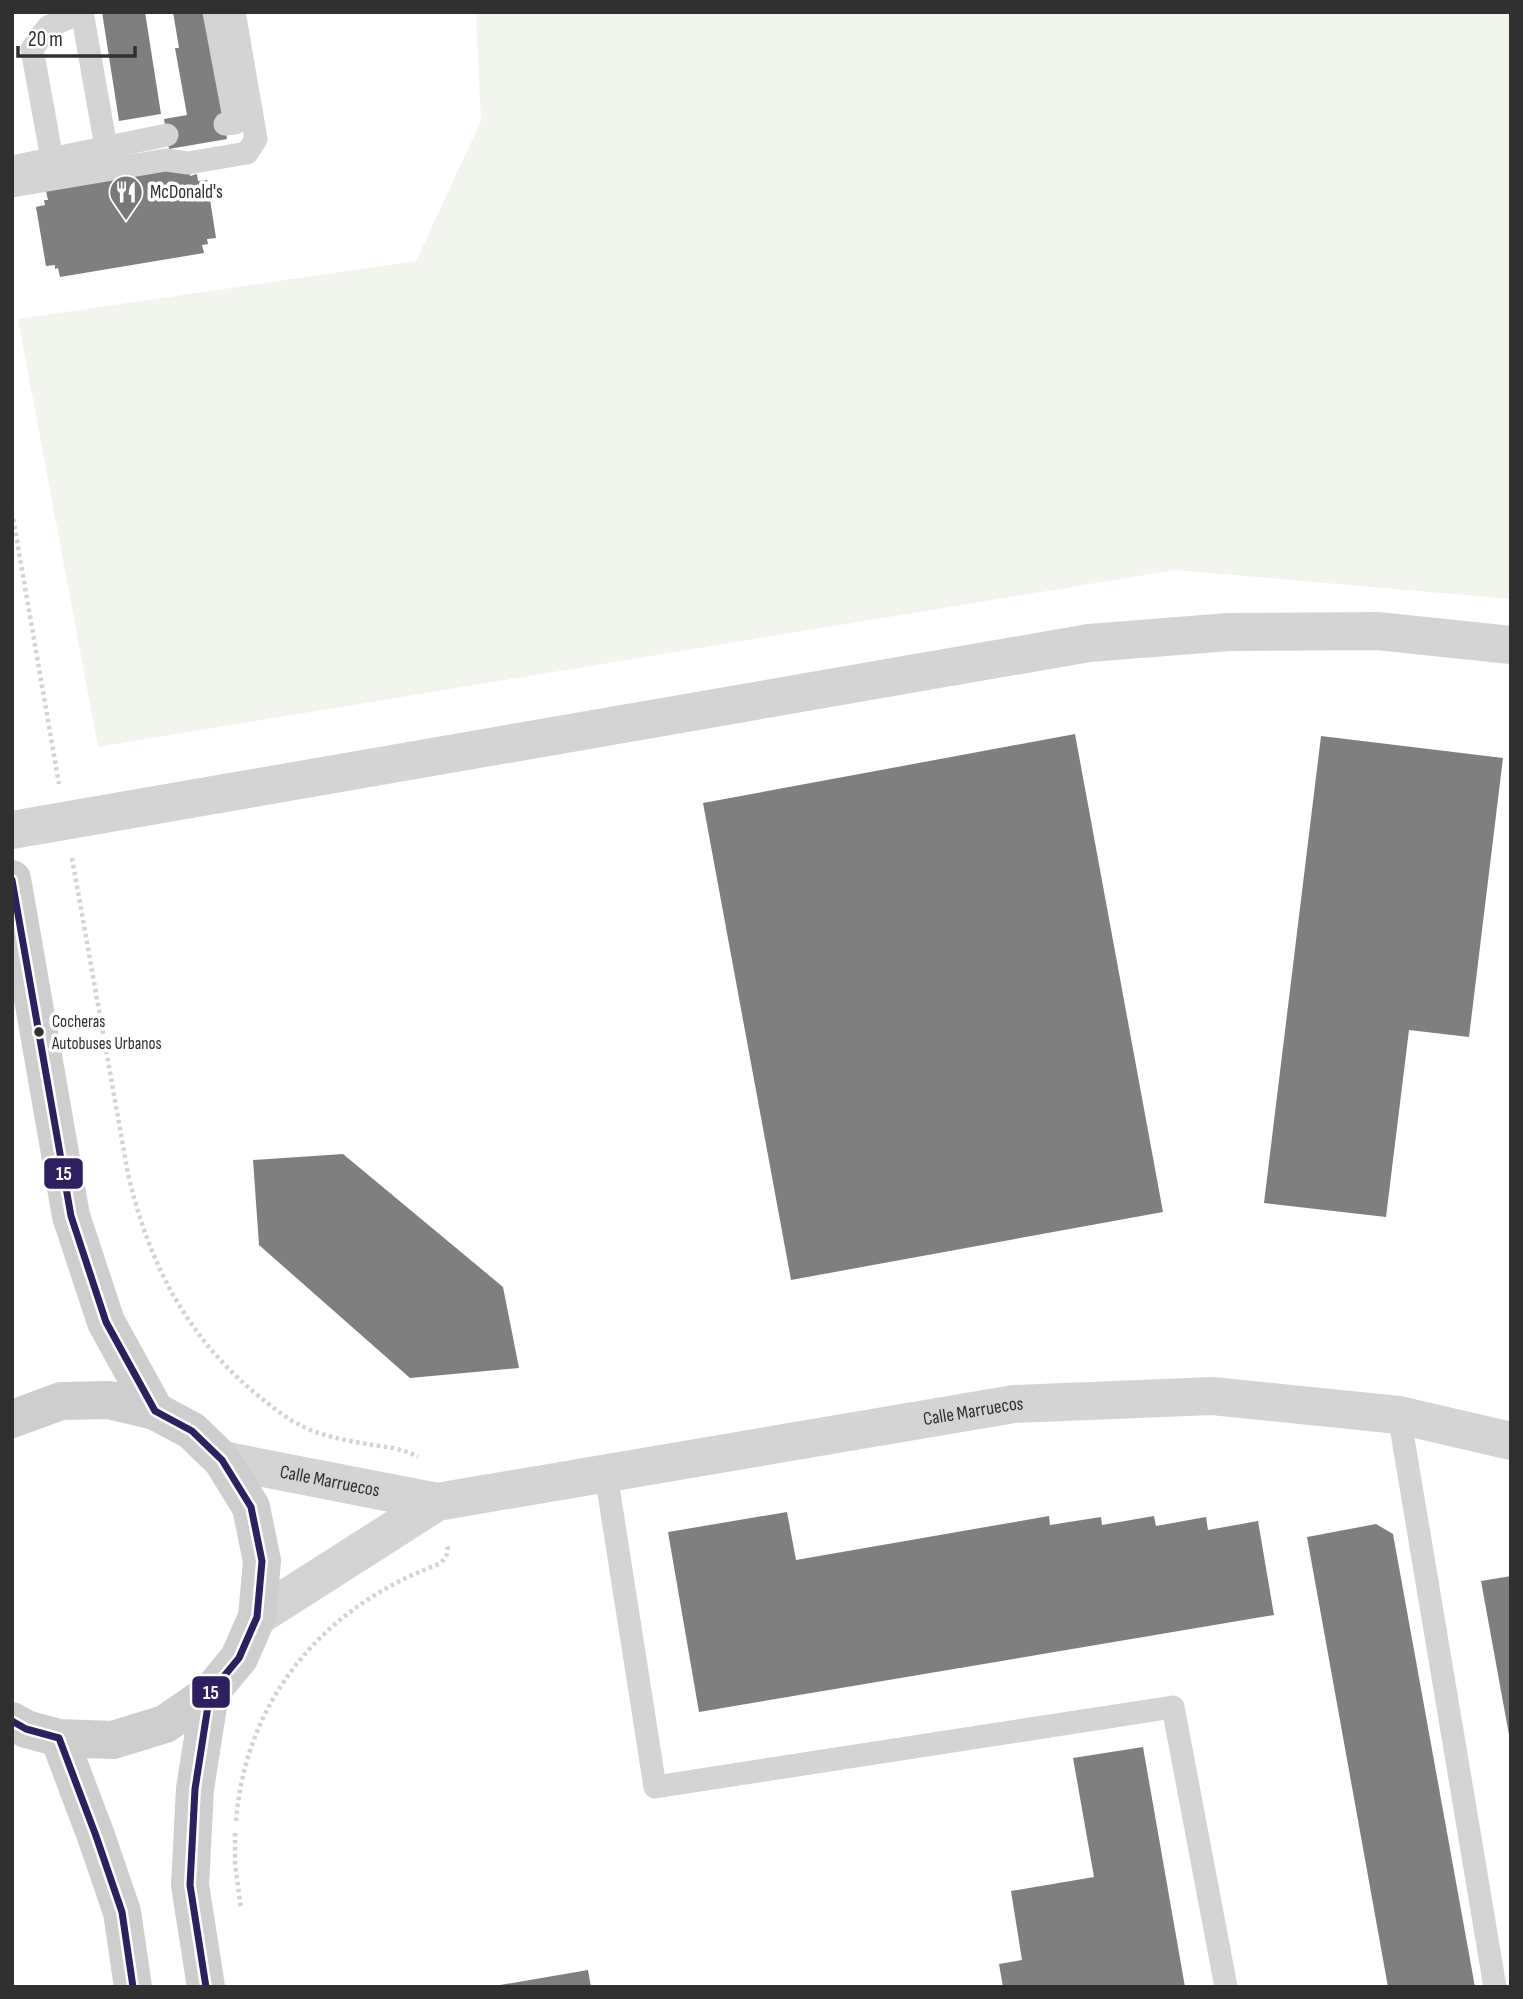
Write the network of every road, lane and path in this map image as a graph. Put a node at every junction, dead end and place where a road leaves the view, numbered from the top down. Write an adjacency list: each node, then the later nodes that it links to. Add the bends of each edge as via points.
1 (81, 12): 6 (lane); 7 (lane, via 48,27 33,50)
2 (214, 12): 4 (lane, via 234,123)
3 (234, 12): 9 (lane, via 257,139 247,153 188,163 166,160)
4 (225, 124)
5 (167, 135): 6 (lane)
6 (106, 146): 7 (lane)
7 (52, 159): 8 (lane)
8 (12, 167)
9 (12, 186)
10 (12, 512): 12 (path)
11 (1511, 645): 12 (street, via 1377,631 1229,632 1089,643)
12 (66, 821): 13 (street); 21 (path, via 128,1174 141,1225 162,1275 216,1355 267,1403 299,1425 331,1437 416,1455 431,1471)
13 (12, 830)
14 (12, 879): 15 (main road, via 71,1216 106,1322)
15 (155, 1411): 17 (main road, via 109,1400 61,1401); 19 (main road, via 192,1431)
16 (1399, 1415): 18 (street, Calle Marruecos); 20 (street, Calle Marruecos, via 1212,1396 1014,1404); 30 (lane)
17 (12, 1419)
18 (1511, 1441)
19 (222, 1460): 21 (street, Calle Marruecos); 22 (main road, via 251,1507 262,1561)
20 (606, 1474): 21 (street, Calle Marruecos); 29 (lane, via 655,1787 1172,1707)
21 (438, 1502): 22 (street, Calle Marruecos); 26 (path, via 449,1550 446,1558 377,1592 328,1629 286,1678 259,1725 237,1805 235,1864)
22 (257, 1617): 23 (main road, via 239,1658)
23 (210, 1693): 25 (main road, via 165,1724 113,1740); 28 (main road, via 195,1789 190,1885)
24 (12, 1721): 25 (main road)
25 (59, 1738): 27 (main road, via 122,1912)
26 (241, 1909)
27 (133, 1987)
28 (206, 1987)
29 (1226, 1987)
30 (1495, 1987)

